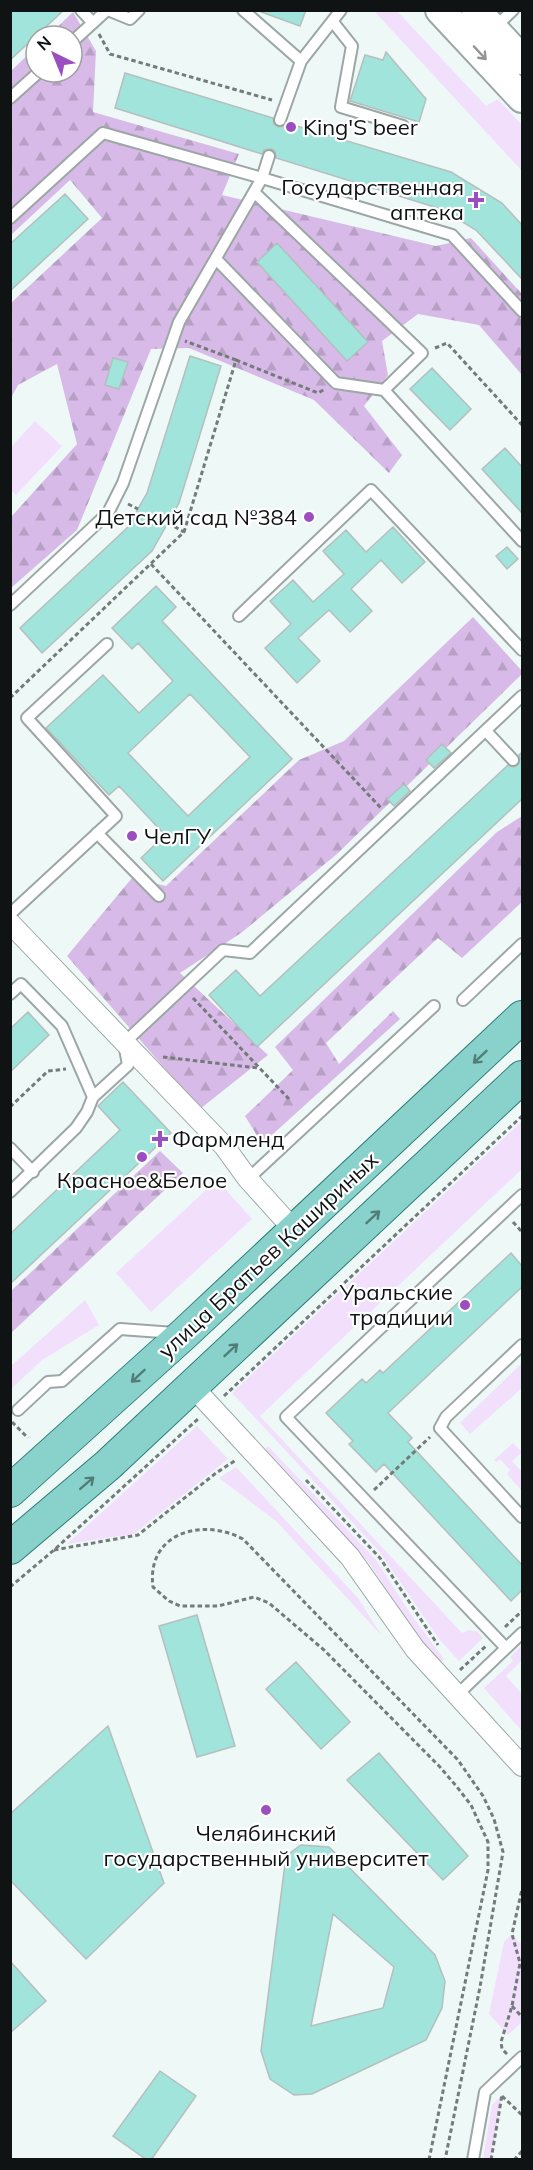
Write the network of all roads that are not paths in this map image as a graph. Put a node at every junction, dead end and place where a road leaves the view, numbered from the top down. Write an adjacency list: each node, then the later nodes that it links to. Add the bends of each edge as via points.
1 (81, 10): 9 (lane)
2 (107, 10): 3 (lane, via 130,19); 9 (lane)
3 (139, 10)
4 (243, 10): 12 (lane)
5 (341, 10): 8 (lane)
6 (440, 10): 15 (main road, one-way to 15)
7 (494, 17): 11 (main road)
8 (333, 22): 12 (lane); 17 (lane, via 352,46 341,107)
9 (93, 23): 10 (lane)
10 (84, 31)
11 (522, 58)
12 (301, 61): 16 (lane)
13 (26, 84): 14 (lane)
14 (10, 98)
15 (522, 98)
16 (280, 120)
17 (403, 126)
18 (268, 156): 19 (lane)
19 (262, 178): 20 (lane); 21 (lane, via 103,133); 23 (lane, via 452,235)
20 (254, 192): 22 (lane); 24 (lane, via 422,353)
21 (10, 218)
22 (216, 259): 24 (lane, via 336,383); 26 (lane, via 179,322 123,483 108,513)
23 (522, 311)
24 (384, 390): 25 (lane)
25 (522, 541)
26 (10, 604)
27 (239, 616): 29 (lane, via 371,490)
28 (107, 644): 33 (lane, via 27,718 116,816)
29 (522, 650)
30 (522, 696): 31 (lane)
31 (486, 731): 32 (lane); 42 (lane, via 250,953 223,950)
32 (513, 760)
33 (97, 833): 34 (lane); 35 (lane)
34 (159, 896)
35 (10, 914)
36 (10, 923): 42 (street)
37 (522, 944): 39 (lane)
38 (10, 994): 44 (lane, via 21,984 62,1026)
39 (463, 1000)
40 (434, 1006): 47 (lane)
41 (522, 1017): 50 (main road, улица Братьев Кашириных, one-way to 50)
42 (129, 1048): 44 (lane, via 128,1065); 47 (street, via 224,1146)
43 (522, 1077): 53 (main road, улица Братьев Кашириных, one-way to 43)
44 (93, 1097): 46 (lane, via 76,1128)
45 (10, 1148): 46 (lane)
46 (33, 1172): 48 (lane)
47 (248, 1179): 50 (street)
48 (10, 1192)
49 (522, 1195): 59 (lane, via 286,1417)
50 (294, 1230): 51 (main road, улица Братьев Кашириных)
51 (184, 1334): 54 (lane, via 120,1329 62,1381 48,1382); 55 (main road, улица Братьев Кашириных, one-way to 55)
52 (522, 1345): 56 (lane, via 446,1417 440,1428)
53 (202, 1396): 57 (main road, улица Братьев Кашириных, one-way to 53, via 108,1465); 60 (street, via 350,1557 402,1633)
54 (18, 1410)
55 (10, 1491)
56 (522, 1517)
57 (10, 1548)
58 (522, 1633): 59 (lane)
59 (506, 1648): 60 (lane)
60 (457, 1695): 61 (street)
61 (522, 1766)
62 (519, 2060): 63 (lane, via 485,2092)
63 (473, 2160)

